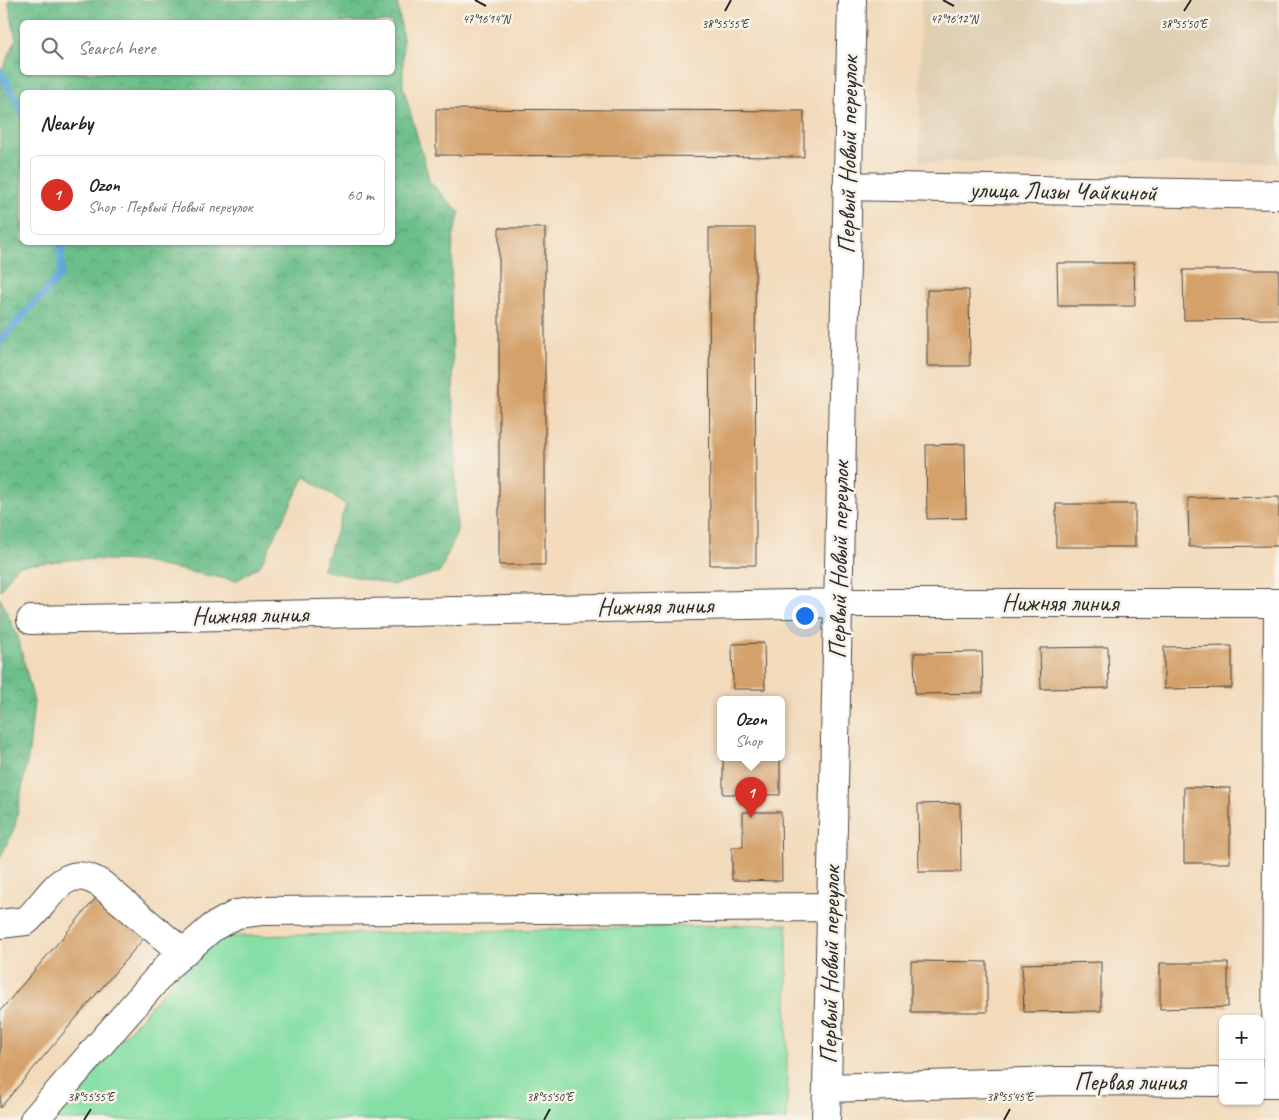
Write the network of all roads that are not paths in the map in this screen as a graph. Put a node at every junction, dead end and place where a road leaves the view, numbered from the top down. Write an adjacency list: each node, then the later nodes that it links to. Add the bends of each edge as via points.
1 (852, 0): 2 (street, Первый Новый переулок)
2 (847, 186): 3 (street, улица Лизы Чайкиной); 4 (street, Первый Новый переулок)
3 (1279, 195)
4 (838, 603): 5 (street, Нижняя линия); 6 (street, Нижняя линия); 7 (street, Первый Новый переулок)
5 (1279, 604): 11 (street)
6 (31, 620)
7 (831, 907): 9 (street, via 261,911 237,914 213,926); 12 (street, Первый Новый переулок)
8 (0, 924): 9 (street, via 26,921 58,885 77,876 86,877 100,884)
9 (182, 952): 13 (street, via 168,964)
10 (1219, 1082): 12 (street, Первая линия)
11 (1272, 1083)
12 (827, 1088): 14 (street, Первый Новый переулок)
13 (34, 1120)
14 (826, 1120)

